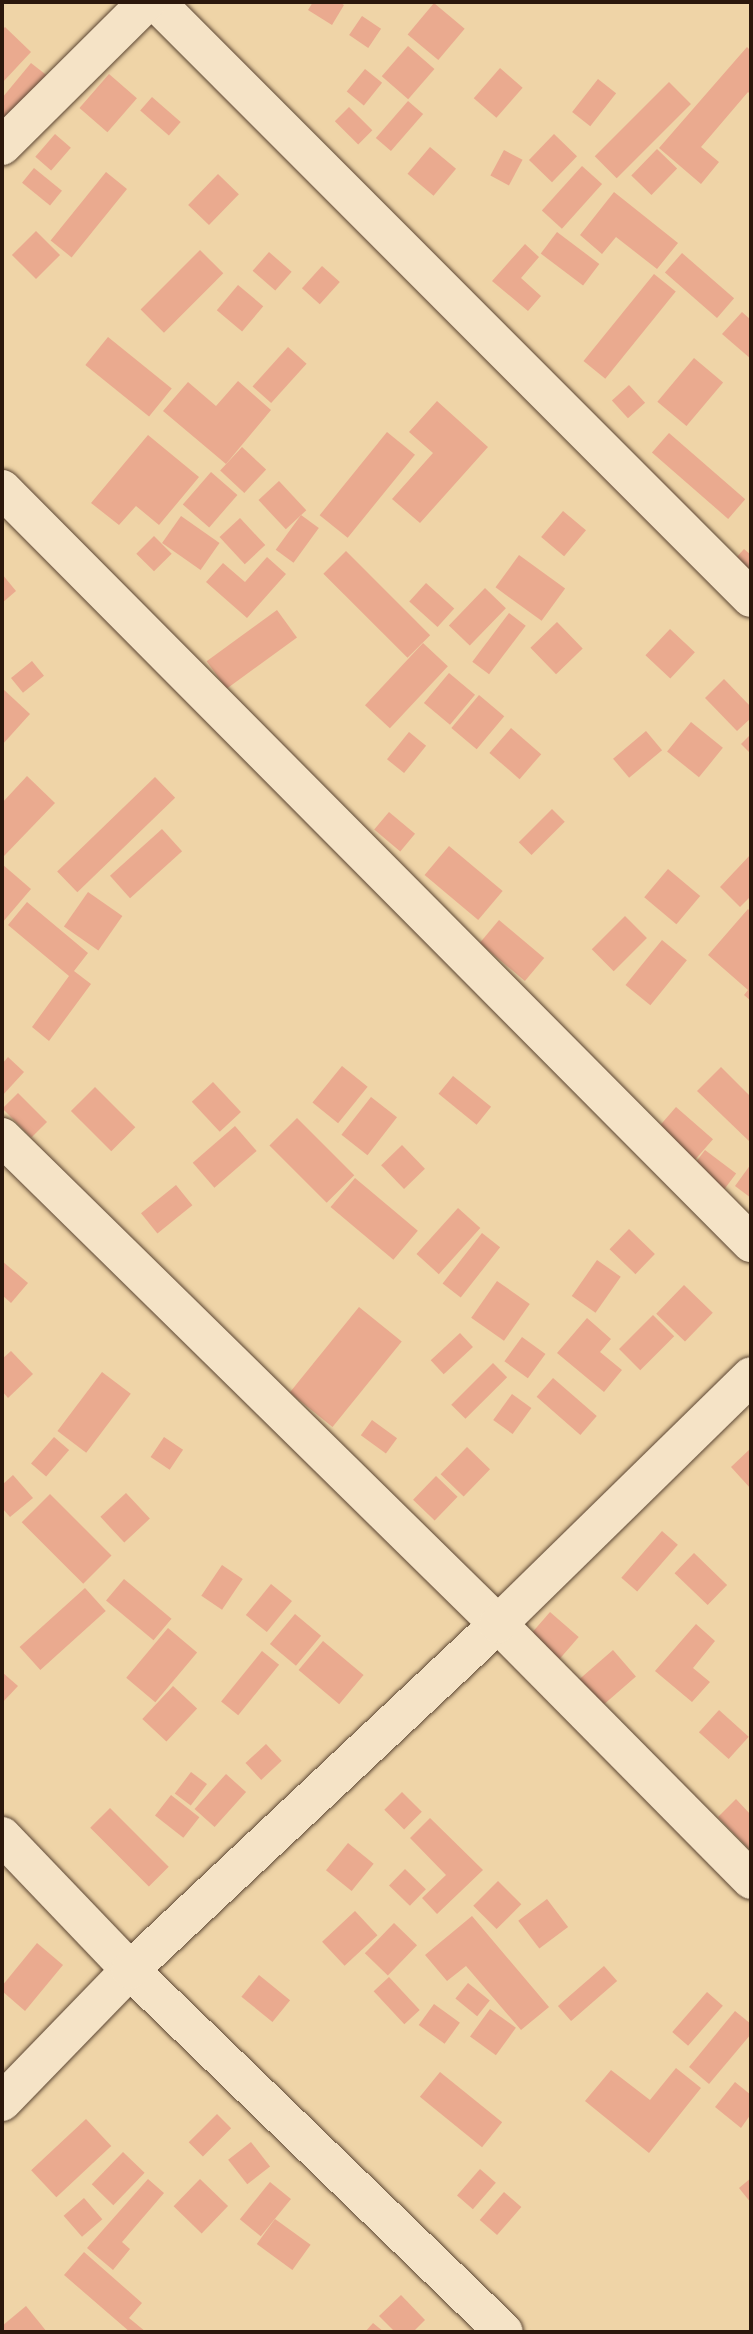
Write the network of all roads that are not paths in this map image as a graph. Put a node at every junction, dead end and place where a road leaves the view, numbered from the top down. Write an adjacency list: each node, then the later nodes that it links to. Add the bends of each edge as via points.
1 (146, 2): 3 (street)
2 (156, 2): 5 (street)
3 (2, 146)
4 (2, 489): 7 (street)
5 (751, 598)
6 (2, 1138): 9 (street)
7 (751, 1243)
8 (751, 1377): 9 (street)
9 (498, 1624): 11 (street); 12 (street)
10 (2, 1836): 12 (street)
11 (751, 1880)
12 (130, 1970): 13 (street); 14 (street)
13 (2, 2102)
14 (504, 2332)

